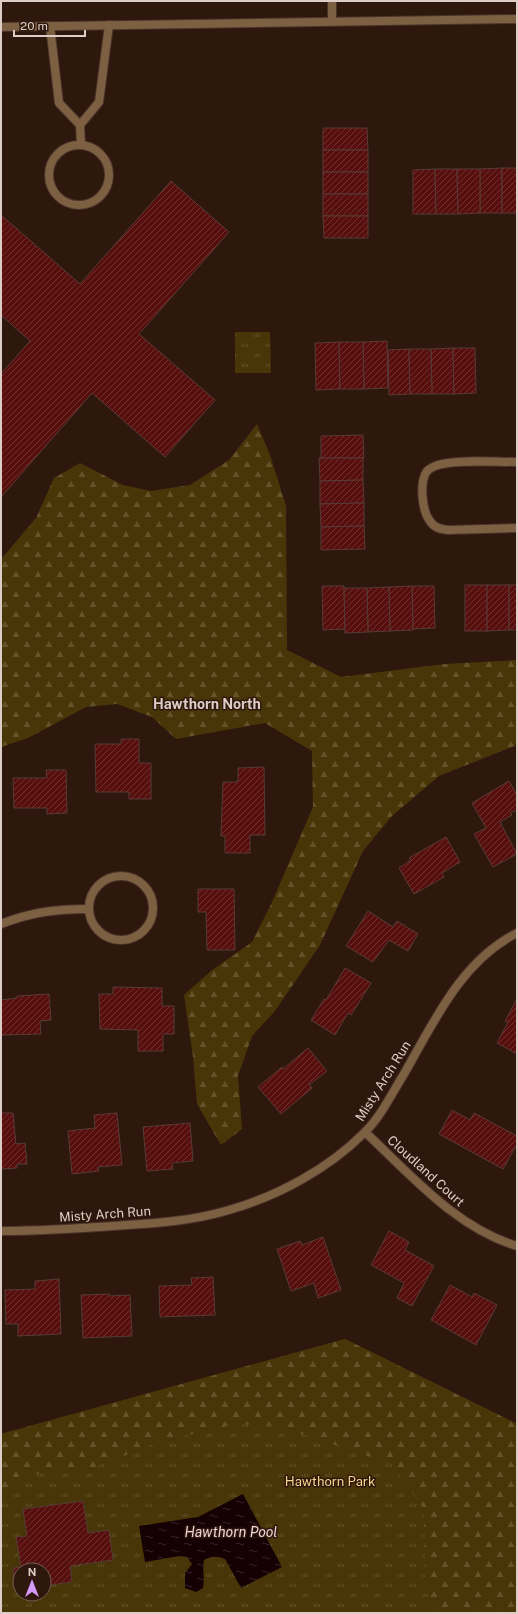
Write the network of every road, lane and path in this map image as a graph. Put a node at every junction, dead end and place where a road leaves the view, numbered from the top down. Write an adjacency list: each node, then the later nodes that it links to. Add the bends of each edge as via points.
1 (332, 1): 3 (street)
2 (517, 19): 3 (street)
3 (332, 21): 4 (street)
4 (109, 25): 5 (street); 7 (street, via 99,102)
5 (50, 26): 6 (street); 7 (street, via 59,103)
6 (1, 27)
7 (80, 124): 8 (street)
8 (81, 145): 8 (street, via 61,150 54,157 48,176 50,186 56,195 73,205 83,205 100,196 109,179 102,156 90,147)
9 (517, 462): 10 (street, via 437,465 428,471 423,482 425,513 437,528)
10 (517, 528)
11 (89, 909): 11 (street, via 92,895 100,883 113,877 128,876 142,883 151,895 154,911 149,924 141,934 128,940 113,939 101,933 93,924); 12 (street, via 58,909 23,915)
12 (1, 924)
13 (517, 933): 14 (street, Misty Arch Run, via 488,951 465,974 390,1098)
14 (365, 1132): 15 (street, Misty Arch Run, via 320,1169 283,1189 228,1211 147,1224); 16 (street, Cloudland Court, via 461,1218)
15 (1, 1231)
16 (517, 1246)

